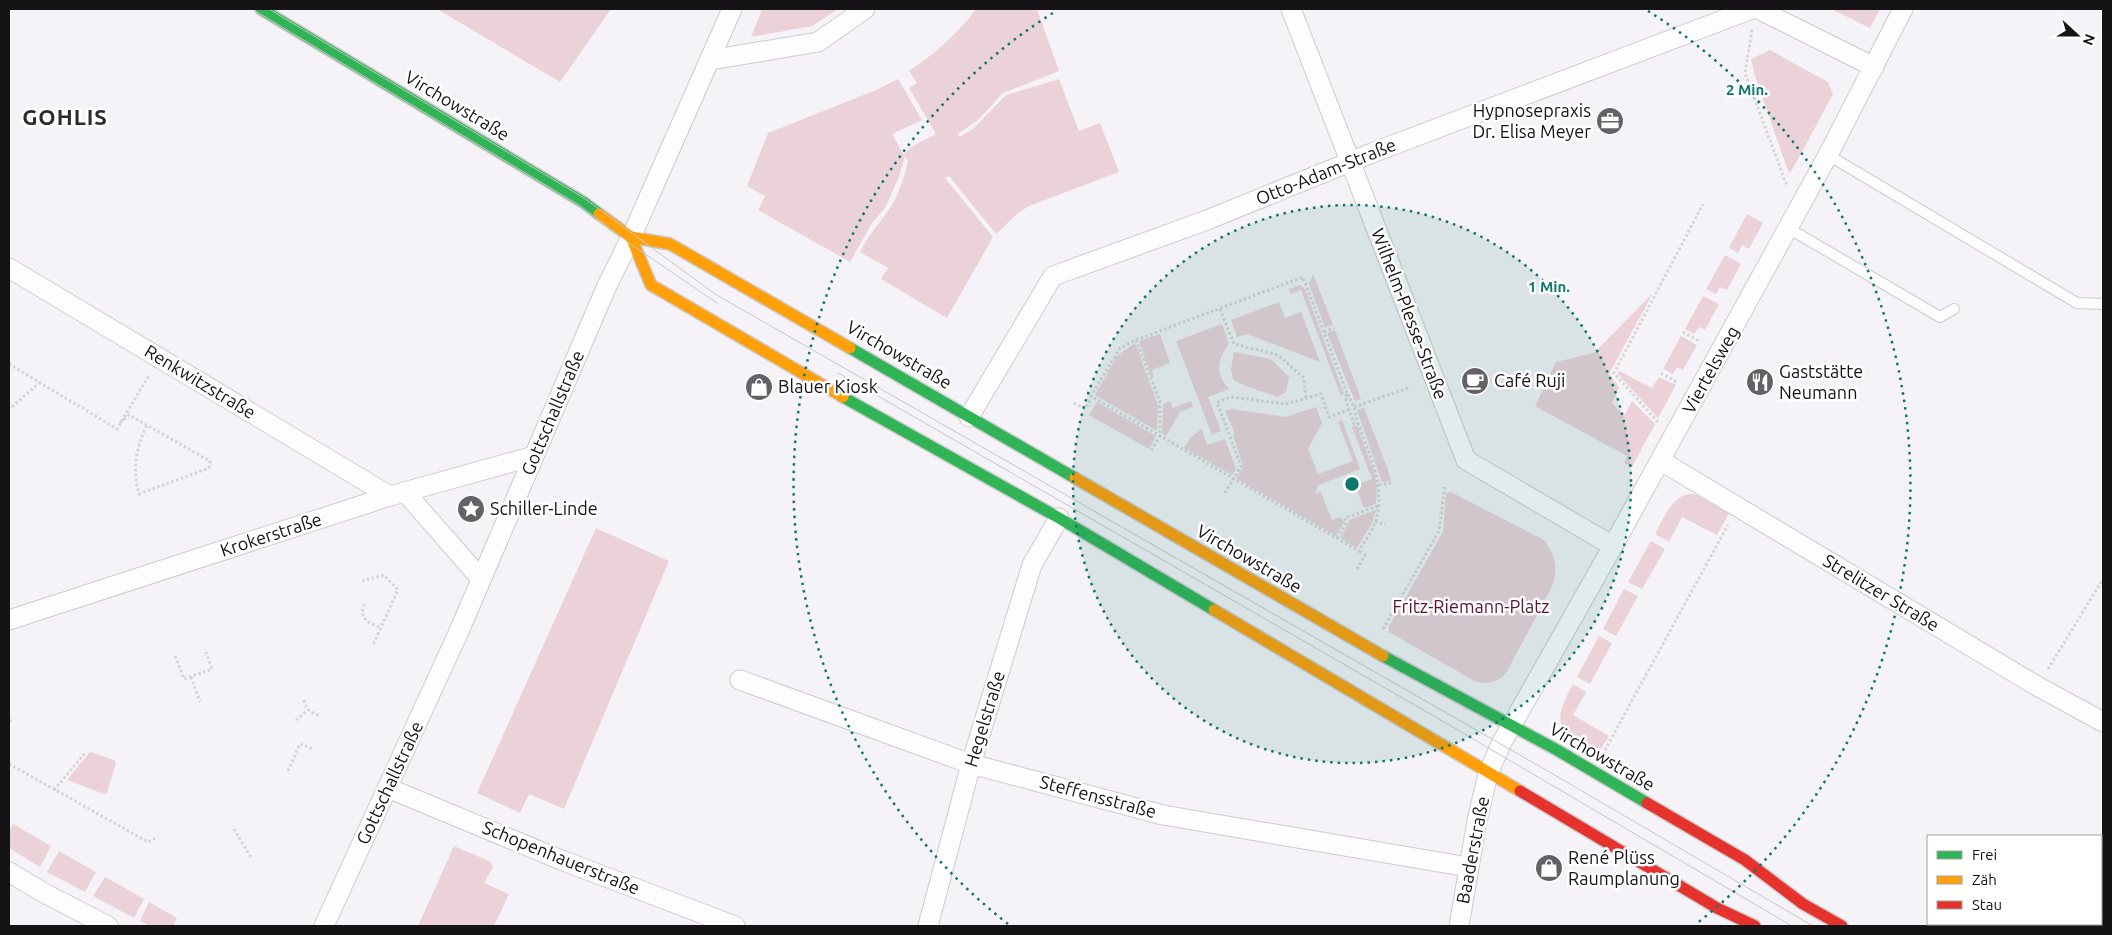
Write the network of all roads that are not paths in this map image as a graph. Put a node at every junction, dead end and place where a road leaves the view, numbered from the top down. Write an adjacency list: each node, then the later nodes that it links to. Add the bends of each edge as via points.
1 (261, 9): 12 (main road, Virchowstraße, via 583,202)
2 (732, 9): 7 (street, Gottschallstraße)
3 (865, 9): 7 (street, via 818,42)
4 (1291, 9): 10 (street, Wilhelm-Plesse-Straße)
5 (1903, 9): 8 (street, Viertelsweg)
6 (1755, 14): 8 (street); 10 (street, Otto-Adam-Straße)
7 (710, 60): 12 (street, Gottschallstraße)
8 (1874, 67): 9 (street, Viertelsweg)
9 (1828, 155): 11 (street, Viertelsweg); 14 (lane, via 2077,303)
10 (1351, 162): 16 (street, Otto-Adam-Straße, via 1207,220 1053,276); 21 (street, Wilhelm-Plesse-Straße, via 1466,460)
11 (1792, 220): 15 (lane, via 1940,317); 18 (street, Viertelsweg)
12 (631, 237): 16 (main road, Virchowstraße, via 670,244); 17 (street, Gottschallstraße); 20 (main road, via 650,285)
13 (9, 268): 19 (street, Renkwitzstraße)
14 (2103, 304)
15 (1954, 309)
16 (969, 417): 26 (main road, Virchowstraße, via 1371,650)
17 (534, 456): 19 (street, Krokerstraße); 22 (street, Gottschallstraße)
18 (1661, 461): 21 (street, Viertelsweg); 25 (street, Strelitzer Straße, via 2037,686)
19 (398, 494): 22 (street, Renkwitzstraße); 23 (street, Krokerstraße)
20 (1059, 518): 27 (street, Hegelstraße, via 1032,565); 28 (main road)
21 (1614, 546): 26 (street, Viertelsweg)
22 (481, 579): 29 (street, Gottschallstraße)
23 (9, 620)
24 (740, 680): 27 (street, Steffensstraße)
25 (2103, 722)
26 (1511, 726): 28 (street, Baaderstraße); 38 (main road, Virchowstraße, via 1745,860 1804,904)
27 (971, 764): 30 (street, Steffensstraße, via 1163,815); 35 (street, Hegelstraße)
28 (1488, 774): 30 (street, Baaderstraße); 37 (main road, via 1717,908)
29 (388, 788): 33 (street, Gottschallstraße); 34 (street, Schopenhauerstraße, via 562,860)
30 (1468, 867): 36 (street, Baaderstraße)
31 (9, 872): 32 (street)
32 (108, 926)
33 (324, 926)
34 (735, 926)
35 (928, 926)
36 (1459, 926)
37 (1754, 926)
38 (1842, 926)

